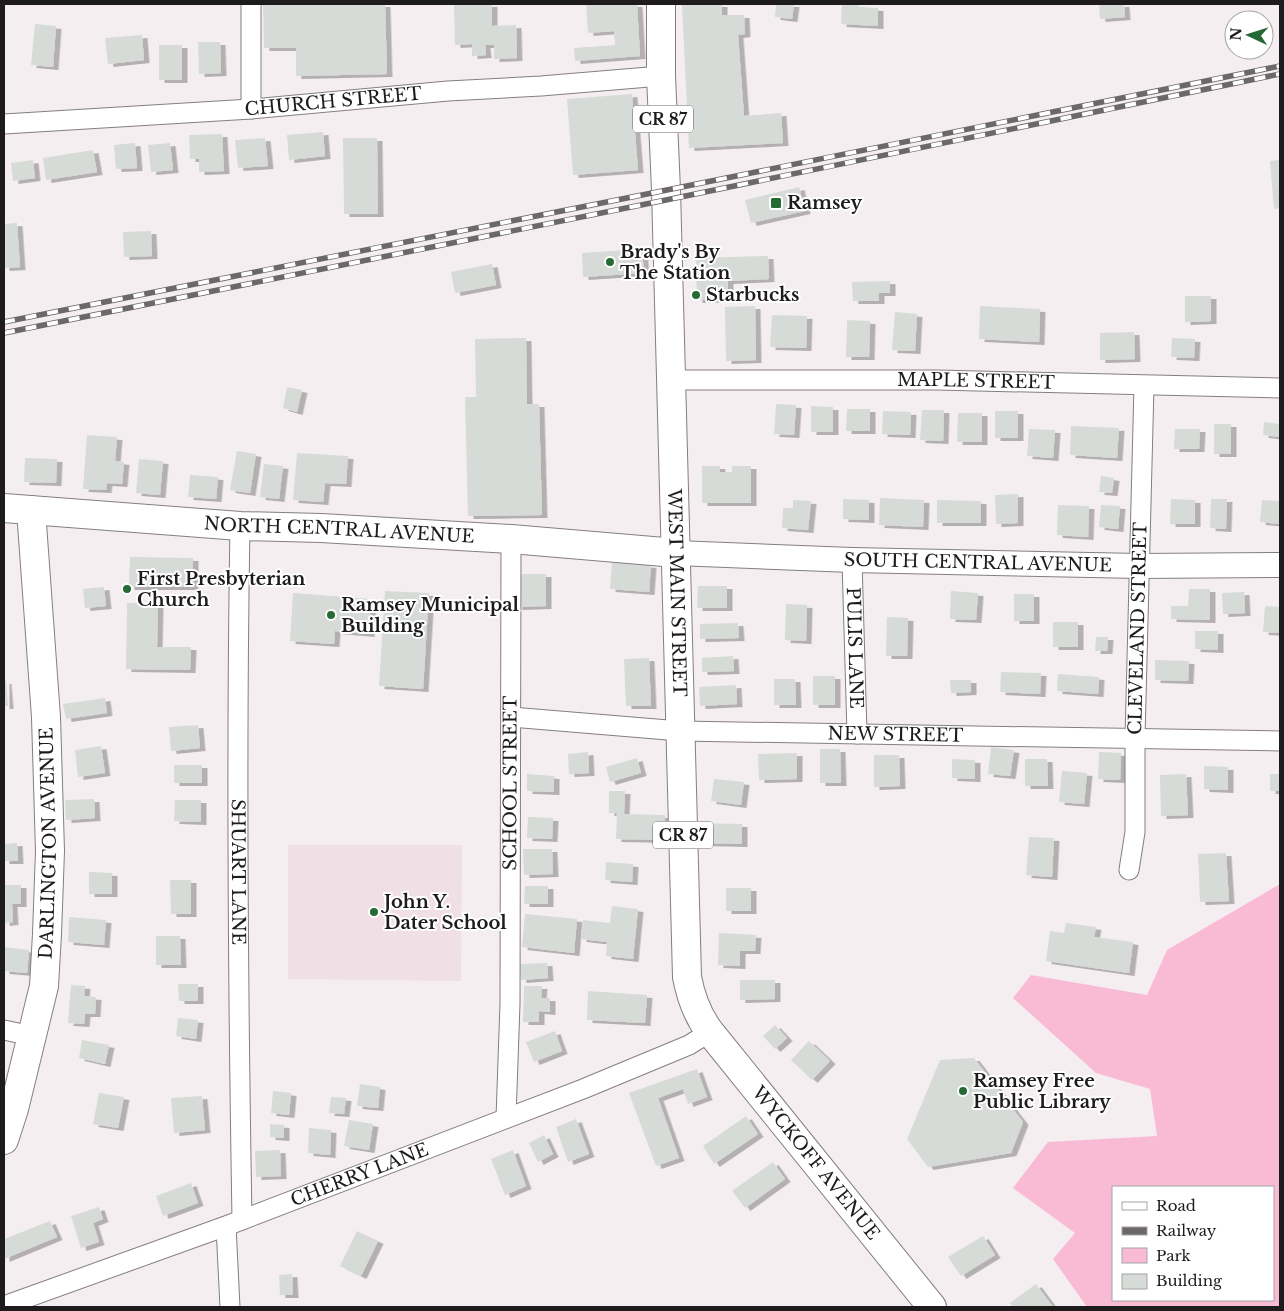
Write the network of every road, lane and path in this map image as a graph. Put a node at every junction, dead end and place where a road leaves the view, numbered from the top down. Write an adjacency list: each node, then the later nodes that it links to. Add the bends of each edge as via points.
1 (251, 4): 4 (street)
2 (661, 4): 3 (main road, CR 87)
3 (661, 76): 4 (street, CHURCH STREET); 6 (main road, WEST MAIN STREET / CR 87)
4 (251, 109): 5 (street, CHURCH STREET)
5 (4, 124)
6 (670, 380): 7 (street, MAPLE STREET, via 937,380); 13 (main road, WEST MAIN STREET / CR 87)
7 (1144, 386): 8 (street, MAPLE STREET); 16 (street, CLEVELAND STREET)
8 (1280, 388)
9 (4, 508): 10 (main road, NORTH CENTRAL AVENUE)
10 (31, 510): 11 (main road, NORTH CENTRAL AVENUE); 25 (main road, DARLINGTON AVENUE, via 46,717 50,850 44,986)
11 (240, 526): 12 (main road, NORTH CENTRAL AVENUE); 28 (street, SHUART LANE)
12 (511, 539): 13 (main road, NORTH CENTRAL AVENUE); 17 (street, SCHOOL STREET)
13 (676, 553): 14 (street, SOUTH CENTRAL AVENUE); 18 (main road, WEST MAIN STREET / CR 87)
14 (852, 560): 16 (street, SOUTH CENTRAL AVENUE); 19 (street, PULIS LANE)
15 (1280, 565): 16 (street, SOUTH CENTRAL AVENUE)
16 (1140, 566): 20 (street, CLEVELAND STREET)
17 (510, 717): 18 (street, NEW STREET); 26 (street, SCHOOL STREET, via 510,994)
18 (680, 731): 19 (street, NEW STREET); 23 (main road, WEST MAIN STREET / CR 87, via 687,977 692,1000)
19 (857, 734): 20 (street, NEW STREET)
20 (1134, 738): 21 (street, NEW STREET); 22 (street, CLEVELAND STREET, via 1135,832)
21 (1280, 742)
22 (1129, 870)
23 (705, 1026): 26 (street, CHERRY LANE, via 689,1045); 31 (main road, WYCKOFF AVENUE / CR 87)
24 (4, 1030): 25 (street)
25 (32, 1036): 27 (main road, DARLINGTON AVENUE)
26 (506, 1118): 28 (street, CHERRY LANE)
27 (4, 1140)
28 (234, 1223): 29 (street, CHERRY LANE); 30 (street, SHUART LANE)
29 (4, 1306)
30 (230, 1307)
31 (932, 1307)

